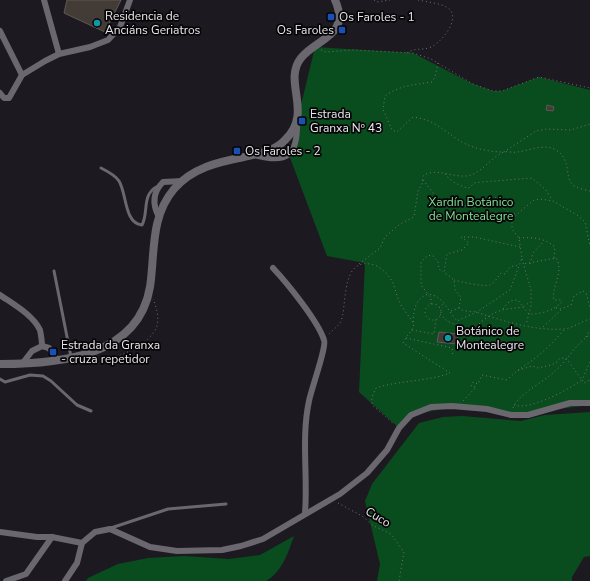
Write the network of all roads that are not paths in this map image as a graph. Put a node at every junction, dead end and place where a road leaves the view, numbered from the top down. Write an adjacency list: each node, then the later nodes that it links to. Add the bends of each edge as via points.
1 (44, 0): 5 (street)
2 (130, 0): 5 (street, via 120,28 108,40)
3 (335, 0): 8 (main road, via 339,14 335,30 303,56 296,67 294,77 299,104)
4 (0, 31): 6 (street)
5 (59, 54): 6 (street)
6 (22, 75): 7 (street, via 9,98 4,98)
7 (0, 94)
8 (297, 118): 9 (main road, via 292,132 284,142); 9 (street, via 298,132 294,148 289,155 280,159)
9 (255, 155): 11 (main road, via 210,165)
10 (101, 168): 12 (lane, via 119,180 131,220 136,224 142,225 145,220 147,196 152,189)
11 (183, 181): 12 (street, via 162,182); 13 (main road, via 170,195)
12 (159, 186): 13 (street, via 154,195 154,209)
13 (159, 217): 18 (main road, via 150,288 140,315 124,335 105,347)
14 (273, 268): 26 (street, via 287,283 319,328 325,341 304,428 307,478)
15 (54, 271): 18 (lane)
16 (0, 295): 17 (street, via 20,309 40,330)
17 (42, 346): 19 (street, via 49,348); 21 (street, via 32,351)
18 (72, 358): 19 (main road)
19 (57, 360): 21 (main road)
20 (0, 364): 21 (main road)
21 (22, 364)
22 (0, 379): 24 (lane, via 5,382 30,375 43,376 77,404)
23 (590, 403): 26 (street, via 570,403 528,415 511,415 459,406 431,408 411,415 398,428 387,450 367,473 332,500)
24 (91, 411)
25 (226, 504): 27 (lane, via 168,509)
26 (305, 513): 27 (street, via 263,539 222,550 177,550 150,546)
27 (106, 530): 30 (street, via 95,532)
28 (0, 532): 29 (street)
29 (52, 537): 30 (street); 31 (street, via 26,574)
30 (82, 543): 32 (street, via 77,563)
31 (6, 581)
32 (65, 581)

